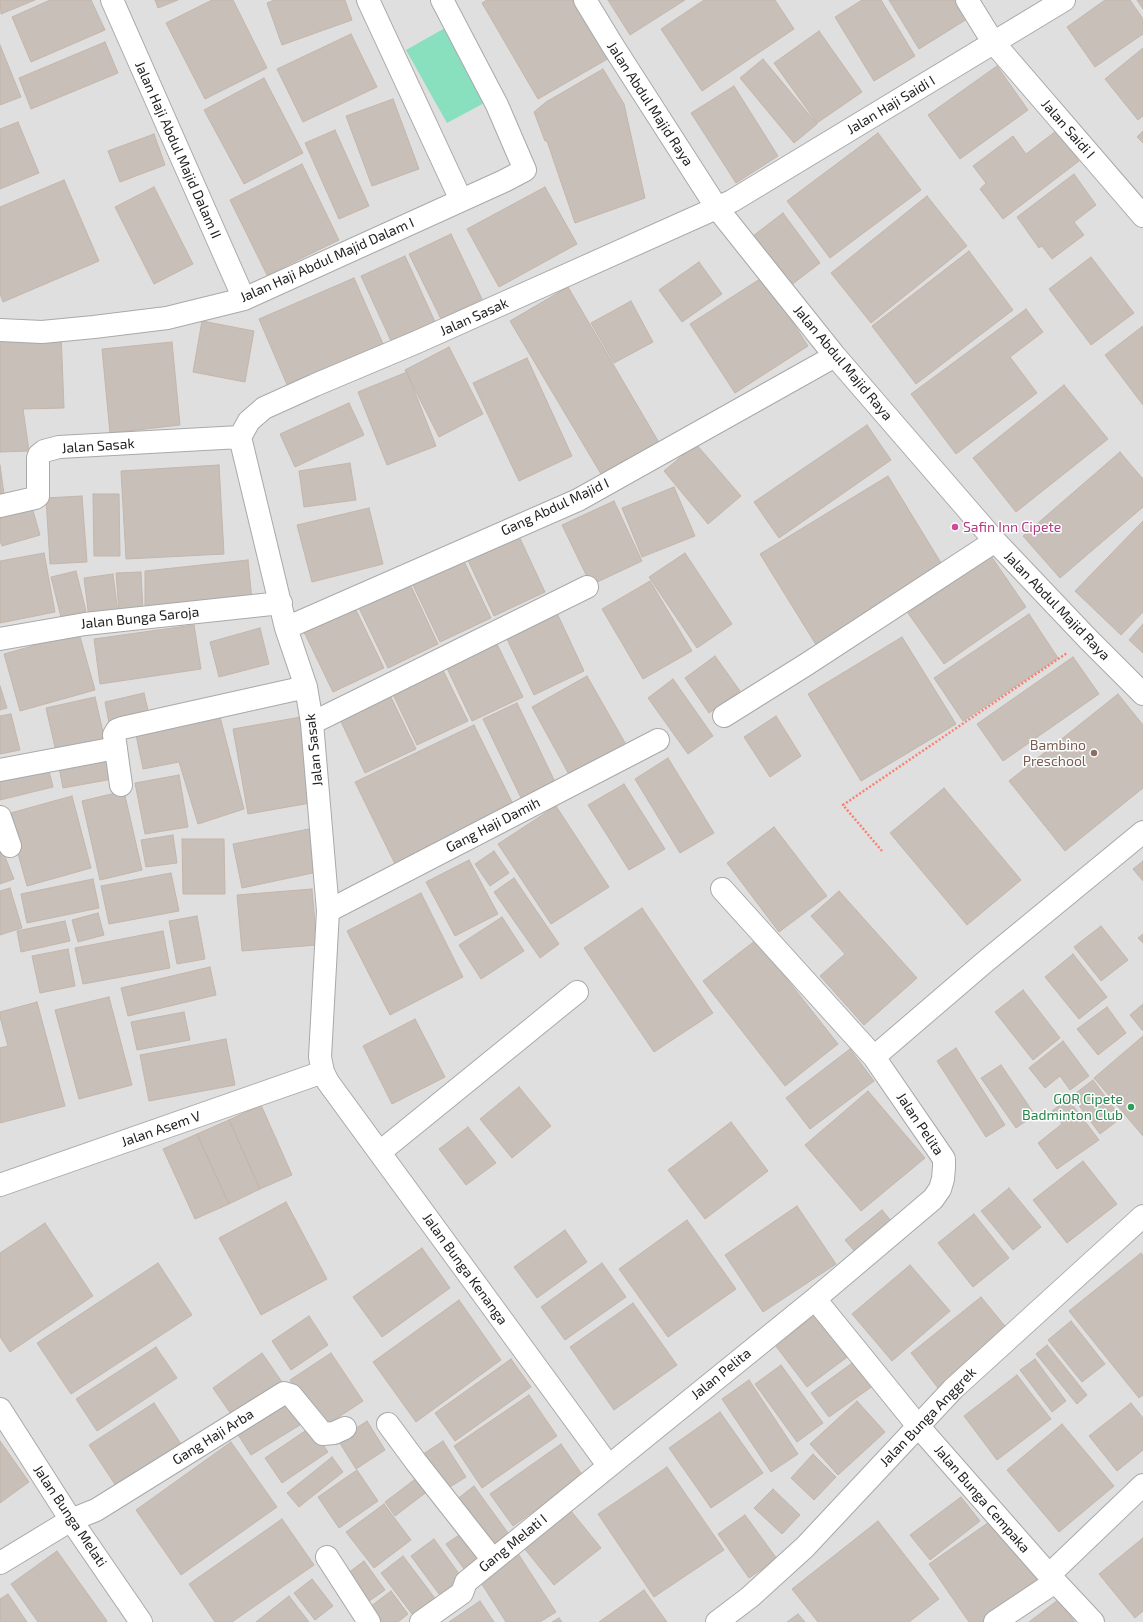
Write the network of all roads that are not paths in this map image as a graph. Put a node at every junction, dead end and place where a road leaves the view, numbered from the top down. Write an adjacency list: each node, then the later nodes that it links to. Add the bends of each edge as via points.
1 (112, 0): 11 (street, Jalan Haji Abdul Majid Dalam II)
2 (368, 0): 8 (street)
3 (442, 0): 8 (street, Jalan Haji Abdul Majid Dalam I, via 497,104 525,170)
4 (585, 0): 9 (street, Jalan Abdul Majid Raya)
5 (967, 0): 7 (street, Jalan Saidi I)
6 (1064, 0): 7 (street, Jalan Haji Saidi I)
7 (994, 42): 9 (street, Jalan Haji Saidi I); 10 (street, Jalan Saidi I)
8 (461, 200): 11 (street, Jalan Haji Abdul Majid Dalam I)
9 (717, 208): 13 (street, Jalan Abdul Majid Raya); 14 (street, Jalan Sasak, via 264,408 249,421)
10 (1143, 216)
11 (244, 299): 12 (street, Jalan Haji Abdul Majid Dalam I, via 168,318 42,332)
12 (0, 330)
13 (835, 356): 16 (street, Jalan Abdul Majid Raya); 19 (street, Gang Abdul Majid I, via 578,500)
14 (240, 437): 15 (street, Jalan Sasak, via 44,451 38,458 38,496); 18 (street, Jalan Sasak)
15 (0, 506)
16 (995, 541): 22 (street, Jalan Abdul Majid Raya); 23 (street)
17 (587, 587): 24 (street)
18 (281, 603): 19 (street, Jalan Sasak); 20 (street, Jalan Bunga Saroja, via 85,624)
19 (286, 628): 21 (street, Jalan Sasak)
20 (0, 639)
21 (306, 687): 24 (street, Jalan Sasak); 26 (street, via 122,728 114,735)
22 (1143, 694)
23 (724, 716)
24 (312, 723): 33 (street, Jalan Sasak)
25 (658, 740): 33 (street, Gang Haji Damih)
26 (116, 748): 27 (street); 28 (street)
27 (0, 770)
28 (121, 785)
29 (0, 816): 31 (street)
30 (1143, 832): 35 (street)
31 (10, 846)
32 (722, 890): 35 (street, Jalan Pelita)
33 (328, 911): 36 (street, Jalan Sasak, via 320,1057)
34 (577, 992): 37 (street)
35 (874, 1057): 40 (street, Jalan Pelita, via 944,1159 943,1179 934,1200)
36 (323, 1072): 37 (street, Jalan Bunga Kenanga); 38 (street, Jalan Asem V)
37 (380, 1152): 45 (street, Jalan Bunga Kenanga)
38 (0, 1185)
39 (1143, 1216): 43 (street, Jalan Bunga Anggrek, via 953,1389)
40 (815, 1299): 43 (street, Jalan Bunga Cempaka); 45 (street, Jalan Pelita)
41 (0, 1409): 47 (street, Jalan Bunga Melati)
42 (388, 1424): 49 (street)
43 (918, 1426): 51 (street, Jalan Bunga Cempaka); 55 (street, Jalan Bunga Anggrek, via 805,1547 750,1597)
44 (345, 1428): 47 (street, Gang Haji Arba, via 323,1434 291,1395 284,1393 96,1510)
45 (608, 1465): 49 (street, Gang Melati I)
46 (1143, 1484): 51 (street)
47 (71, 1520): 50 (street); 52 (street, Jalan Bunga Melati)
48 (327, 1557): 53 (street)
49 (493, 1560): 54 (street, Gang Melati I, via 466,1582 462,1593)
50 (0, 1563)
51 (1052, 1578): 56 (street); 57 (street, Jalan Bunga Cempaka)
52 (141, 1622)
53 (369, 1622)
54 (421, 1622)
55 (716, 1622)
56 (995, 1622)
57 (1093, 1622)

